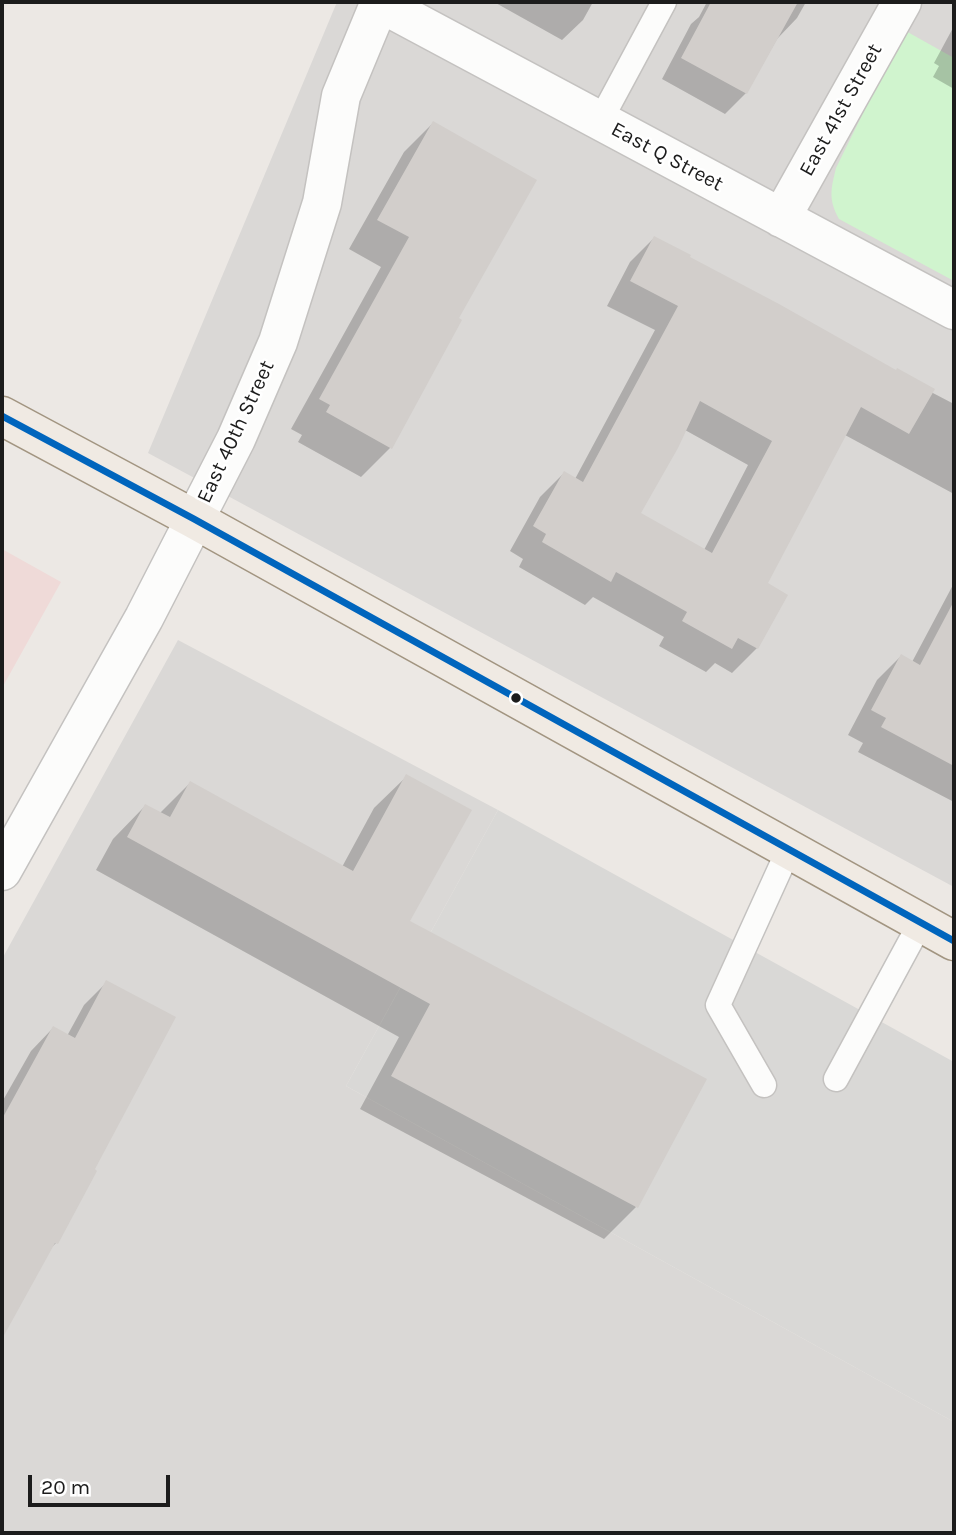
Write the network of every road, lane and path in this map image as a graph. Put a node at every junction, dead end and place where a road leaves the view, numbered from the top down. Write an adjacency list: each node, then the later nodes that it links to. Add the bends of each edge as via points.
1 (380, 2): 4 (street, East Q Street); 8 (street, East 40th Street, via 341,96 321,203 278,342 236,439)
2 (664, 2): 4 (lane)
3 (902, 2): 5 (street, East 41st Street)
4 (600, 121): 5 (street, East Q Street)
5 (781, 218): 6 (street, East Q Street)
6 (954, 310)
7 (2, 416): 8 (main road)
8 (194, 519): 9 (main road); 10 (street, East 40th Street, via 144,618)
9 (789, 849): 11 (main road); 14 (lane, via 718,1005)
10 (2, 869)
11 (921, 922): 12 (main road); 13 (lane)
12 (954, 941)
13 (835, 1079)
14 (764, 1085)

